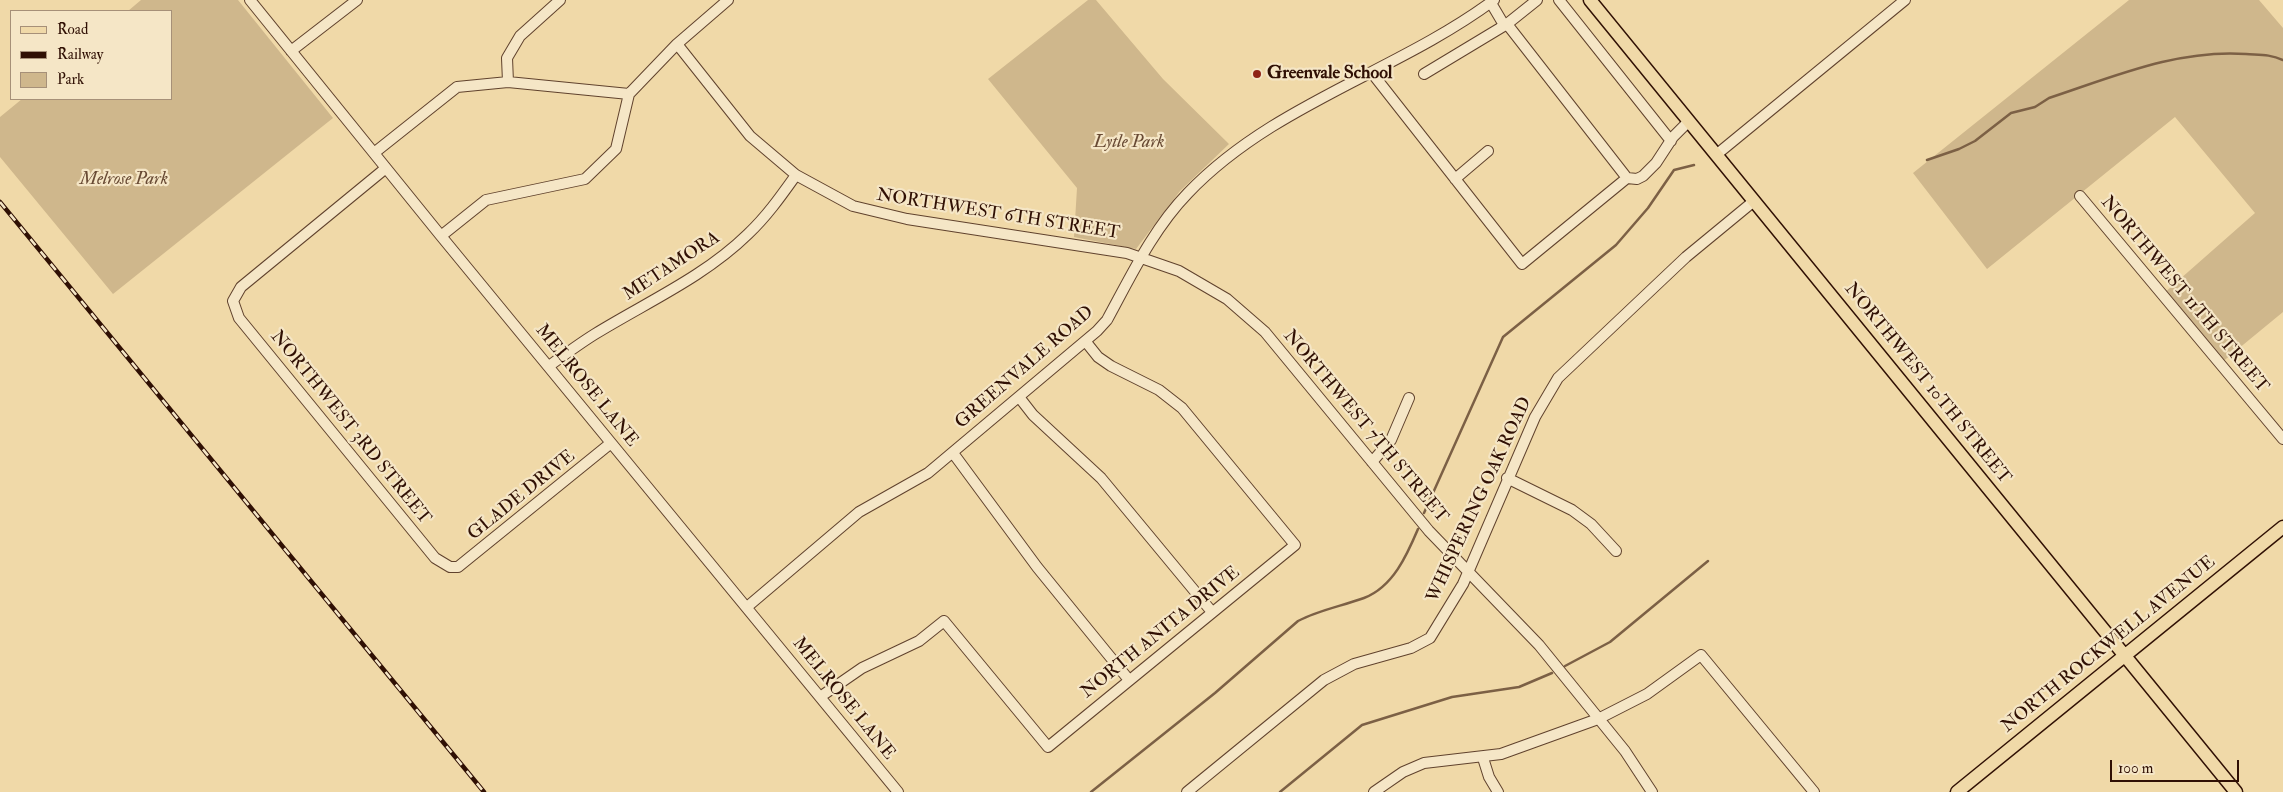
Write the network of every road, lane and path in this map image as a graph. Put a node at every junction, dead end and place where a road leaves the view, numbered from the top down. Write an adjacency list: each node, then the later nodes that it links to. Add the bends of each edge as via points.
1 (250, 0): 12 (street, MELROSE LANE)
2 (357, 0): 12 (street)
3 (560, 0): 15 (street, via 520,36 508,58)
4 (728, 0): 11 (street)
5 (1536, 0): 10 (street)
6 (1559, 0): 18 (street)
7 (1590, 0): 17 (main road, NORTHWEST 10TH STREET)
8 (1905, 0): 21 (street)
9 (1493, 1): 10 (street); 13 (street, GREENVALE ROAD, via 1428,44)
10 (1506, 24): 14 (street); 25 (street)
11 (676, 44): 16 (street); 23 (street, NORTHWEST 6TH STREET, via 750,136)
12 (291, 50): 20 (street, MELROSE LANE)
13 (1372, 73): 24 (street); 29 (street, GREENVALE ROAD, via 1261,131 1186,194)
14 (1424, 74)
15 (508, 82): 16 (street); 20 (street, via 457,87)
16 (628, 94): 28 (street, via 616,148 585,179 486,200)
17 (1689, 121): 18 (street); 21 (main road, NORTHWEST 10TH STREET)
18 (1671, 141): 25 (street, via 1643,176)
19 (1488, 151): 24 (street)
20 (374, 153): 22 (street, MELROSE LANE)
21 (1716, 154): 27 (main road, NORTHWEST 10TH STREET)
22 (386, 168): 28 (street, MELROSE LANE); 41 (street, NORTHWEST 3RD STREET, via 241,287 234,308 245,326 435,558)
23 (796, 175): 29 (street, NORTHWEST 6TH STREET, via 853,206 907,220 1102,248); 31 (street, METAMORA, via 748,235 713,263 595,334)
24 (1454, 178): 25 (street, via 1522,264)
25 (1627, 178)
26 (2080, 196): 34 (street, NORTHWEST 11TH STREET)
27 (1754, 200): 38 (street, WHISPERING OAK ROAD, via 1686,257 1558,378 1538,410); 45 (main road, NORTHWEST 10TH STREET)
28 (441, 236): 31 (street, MELROSE LANE)
29 (1141, 257): 30 (street, GREENVALE ROAD, via 1107,320); 37 (street, NORTHWEST 7TH STREET, via 1204,284 1247,315 1265,332)
30 (1086, 342): 32 (street, GREENVALE ROAD); 44 (street, NORTH ANITA DRIVE, via 1098,357 1111,366 1159,390 1182,408 1295,545)
31 (549, 366): 35 (street, MELROSE LANE)
32 (1018, 397): 36 (street, GREENVALE ROAD); 44 (street, via 1106,483)
33 (1409, 398): 37 (street, via 1391,440)
34 (2283, 439)
35 (611, 443): 41 (street, GLADE DRIVE, via 470,559 458,567); 43 (street, MELROSE LANE)
36 (953, 452): 43 (street, GREENVALE ROAD, via 928,473 858,512); 46 (street, via 1037,568)
37 (1372, 462): 42 (street, NORTHWEST 7TH STREET)
38 (1507, 478): 40 (street, via 1572,510 1591,524); 42 (street, WHISPERING OAK ROAD)
39 (2283, 527): 45 (main road, NORTH ROCKWELL AVENUE)
40 (1616, 551)
41 (450, 567)
42 (1467, 571): 48 (street, NORTHWEST 7TH STREET, via 1510,613); 51 (street, WHISPERING OAK ROAD, via 1463,584 1430,638 1411,648 1354,664 1324,680)
43 (747, 607): 47 (street, MELROSE LANE)
44 (1212, 612): 46 (street, NORTH ANITA DRIVE)
45 (2126, 655): 56 (main road, NORTH ROCKWELL AVENUE); 57 (main road, NORTHWEST 10TH STREET)
46 (1129, 680): 47 (street, NORTH ANITA DRIVE, via 1048,747 944,621 919,641 862,668)
47 (820, 697): 50 (street, MELROSE LANE)
48 (1598, 719): 49 (street, via 1524,747); 54 (street, NORTHWEST 7TH STREET, via 1625,751); 55 (street, via 1647,694 1701,655)
49 (1483, 758): 52 (street, via 1424,763 1402,772); 53 (street)
50 (898, 792)
51 (1186, 792)
52 (1374, 792)
53 (1498, 792)
54 (1652, 792)
55 (1814, 792)
56 (1957, 792)
57 (2236, 792)

